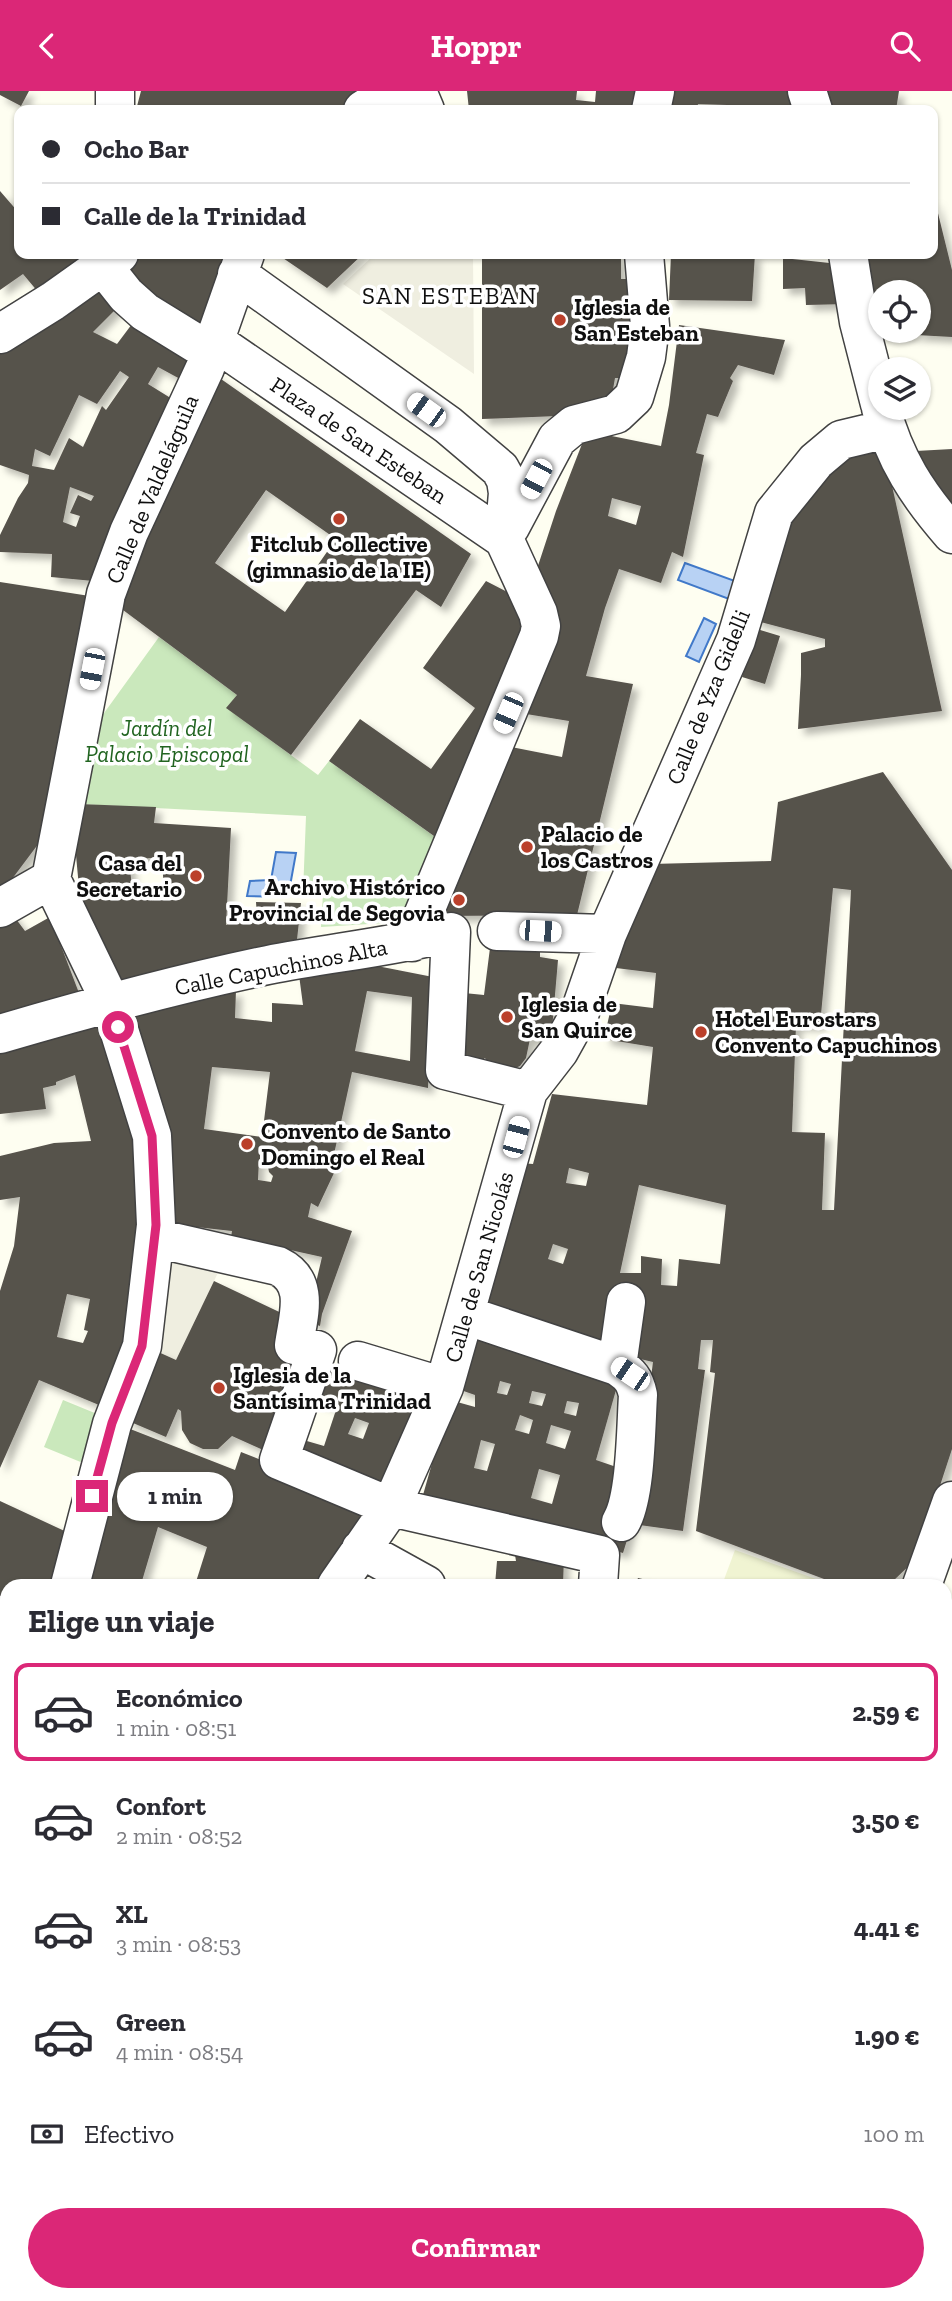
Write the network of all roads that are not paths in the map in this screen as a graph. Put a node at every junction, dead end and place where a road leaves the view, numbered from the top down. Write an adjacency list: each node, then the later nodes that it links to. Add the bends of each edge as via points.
1 (392, 91): 2 (street)
2 (371, 105)
3 (644, 259): 13 (street, via 650,326 634,397 616,414 575,425 557,439)
4 (849, 259): 9 (street)
5 (111, 260): 7 (street); 8 (street, Plaza de San Esteban, via 126,295 145,312)
6 (241, 264): 8 (street, Calle de Valdeláguila); 13 (street, via 495,464 508,493)
7 (0, 334)
8 (212, 347): 13 (street, Plaza de San Esteban); 14 (street, Calle de Valdeláguila, via 106,594)
9 (868, 357)
10 (873, 420): 17 (street, Calle de Yza Gidelli, via 816,460 774,513 736,640)
11 (885, 420): 12 (street, via 912,485)
12 (952, 534)
13 (504, 539): 18 (street, via 532,600 541,626 539,636)
14 (51, 879): 15 (street); 19 (street)
15 (0, 908)
16 (497, 930): 17 (street)
17 (607, 934): 21 (street, Calle de Yza Gidelli, via 570,1034)
18 (412, 942): 19 (street, Calle Capuchinos Alta, via 269,965); 21 (street, Calle Capuchinos Alta, via 452,932 445,1070)
19 (110, 1002): 20 (street, Calle Capuchinos Alta); 22 (street, via 152,1136)
20 (0, 1034)
21 (528, 1091): 24 (street, Calle de San Nicolás)
22 (155, 1238): 29 (street, via 285,1270 295,1279 300,1293 294,1345 317,1350 279,1460); 32 (street, via 142,1346 112,1423)
23 (626, 1301): 26 (street)
24 (465, 1315): 26 (street); 27 (street, Calle de San Nicolás)
25 (358, 1361): 27 (street)
26 (617, 1366): 31 (street, via 630,1374 638,1395 634,1471 625,1515)
27 (444, 1387): 29 (street, Calle de San Nicolás)
28 (952, 1501): 35 (street)
29 (391, 1507): 30 (street, Calle de San Nicolás); 31 (street)
30 (361, 1549): 33 (street, Calle de San Nicolás); 34 (street)
31 (606, 1553)
32 (72, 1579)
33 (341, 1579)
34 (415, 1579)
35 (924, 1579)

